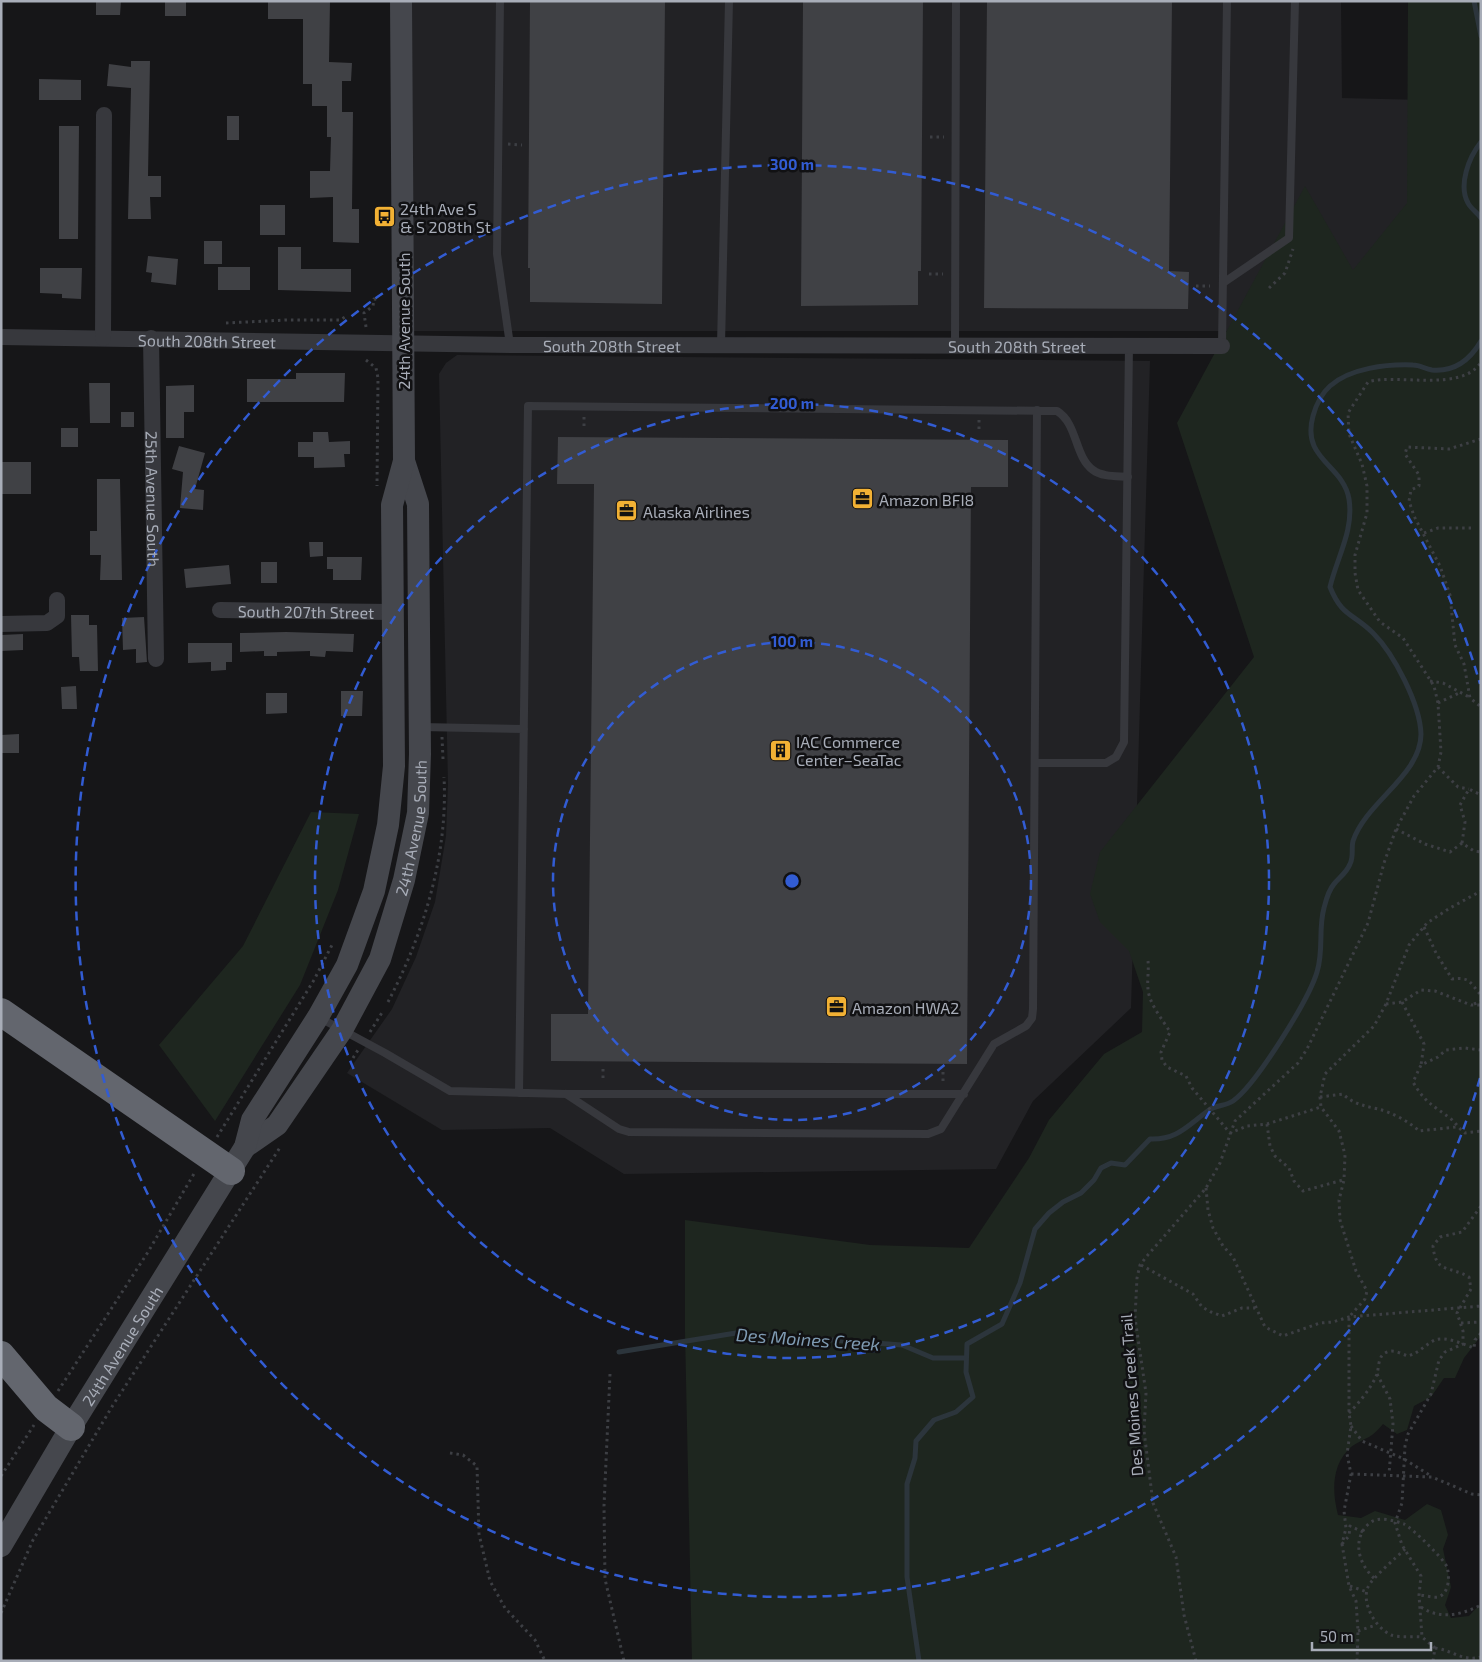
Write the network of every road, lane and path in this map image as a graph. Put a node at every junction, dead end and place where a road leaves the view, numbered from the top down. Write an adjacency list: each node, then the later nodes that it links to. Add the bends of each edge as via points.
1 (401, 1): 24 (street, 24th Avenue South)
2 (500, 1): 26 (lane, via 497,254)
3 (729, 1): 27 (lane)
4 (956, 1): 25 (lane)
5 (1227, 1): 15 (lane)
6 (1295, 1): 15 (lane, via 1289,238)
7 (104, 115): 22 (street)
8 (930, 137): 9 (path)
9 (944, 137)
10 (508, 144): 11 (path)
11 (522, 144)
12 (1296, 242): 18 (path, via 1285,273)
13 (929, 274): 14 (path)
14 (943, 274)
15 (1223, 283): 29 (lane)
16 (1196, 286): 17 (path)
17 (1210, 286)
18 (1269, 288)
19 (380, 300): 20 (path, via 374,299 373,306 364,313)
20 (366, 317)
21 (1, 337): 22 (street, South 208th Street)
22 (103, 338): 23 (street, South 208th Street)
23 (151, 338): 24 (street, South 208th Street); 45 (street, 25th Avenue South)
24 (403, 343): 26 (street, South 208th Street); 37 (street, 24th Avenue South)
25 (955, 344): 27 (street, South 208th Street); 28 (street, South 208th Street)
26 (510, 345): 27 (street, South 208th Street)
27 (721, 345)
28 (1129, 345): 29 (street, South 208th Street); 38 (lane)
29 (1222, 346)
30 (364, 359): 32 (path)
31 (1481, 362): 46 (path, via 1448,379 1376,379 1368,382 1348,413 1349,434 1367,486 1367,513 1355,555 1354,573 1358,590 1380,622 1403,638)
32 (376, 368)
33 (1037, 410): 38 (lane, via 1057,411 1066,417 1093,471); 52 (lane, via 528,406); 53 (lane)
34 (979, 419): 35 (path)
35 (979, 432)
36 (1481, 439): 40 (path, via 1449,448 1408,447 1405,454 1419,475 1419,486 1411,490 1409,500)
37 (404, 461): 43 (street, 24th Avenue South, via 392,505); 51 (street, 24th Avenue South, via 418,504)
38 (1128, 477): 53 (lane, via 1124,742 1116,757 1106,763)
39 (1471, 528): 40 (path, via 1438,528)
40 (1424, 533): 48 (path, via 1450,595 1455,645 1464,664)
41 (57, 600): 44 (street, via 57,616 47,623)
42 (220, 610): 43 (street, South 207th Street)
43 (392, 612): 73 (street, 24th Avenue South, via 394,766 388,825 374,892 347,965)
44 (1, 624)
45 (156, 659)
46 (1430, 681): 47 (path, via 1443,683); 49 (path)
47 (1459, 692): 48 (path); 49 (path)
48 (1470, 698): 50 (path)
49 (1438, 703): 54 (path, via 1441,752)
50 (1481, 707)
51 (419, 726): 52 (lane); 74 (street, 24th Avenue South, via 418,813 404,880 380,959)
52 (524, 729): 81 (lane)
53 (1035, 763): 83 (lane, via 1032,1018 1026,1026 994,1044)
54 (1438, 767): 56 (path, via 1458,787); 58 (path, via 1414,796)
55 (444, 777): 67 (path, via 443,829 430,898 404,972)
56 (1469, 788): 57 (path); 59 (path, via 1460,805 1465,822)
57 (1481, 795)
58 (1396, 829): 59 (path, via 1450,852); 89 (path, via 1368,922 1307,1049 1298,1062 1242,1113)
59 (1462, 843): 60 (path)
60 (1481, 852)
61 (1481, 891): 62 (path)
62 (1424, 927): 65 (path, via 1452,979 1464,978 1473,983); 69 (path, via 1409,945)
63 (334, 941): 92 (path, via 314,980)
64 (1148, 961): 89 (path, via 1148,989 1154,1007 1170,1032 1161,1052 1162,1060 1167,1067 1186,1076 1192,1088)
65 (1481, 995)
66 (1481, 1001): 70 (path)
67 (388, 1002)
68 (1402, 1002): 69 (path); 70 (path, via 1421,990 1435,991); 76 (path, via 1424,1044)
69 (1386, 1004): 84 (path, via 1374,1026 1325,1074)
70 (1471, 1005): 71 (path)
71 (1481, 1005)
72 (1, 1012): 92 (highway)
73 (318, 1018): 74 (lane); 91 (street, 24th Avenue South, via 252,1120)
74 (342, 1030): 81 (lane, via 450,1091); 91 (street, 24th Avenue South, via 277,1125)
75 (1481, 1050): 76 (path, via 1446,1050)
76 (1421, 1066): 87 (path, via 1413,1082 1428,1104 1454,1120)
77 (603, 1069): 79 (path)
78 (943, 1072): 80 (path)
79 (604, 1082)
80 (943, 1085)
81 (519, 1093): 82 (lane)
82 (566, 1094): 83 (lane); 83 (lane, via 619,1129 629,1132 898,1135 928,1134 941,1129)
83 (964, 1094)
84 (1320, 1097): 85 (path); 87 (path, via 1343,1094 1365,1107 1391,1113 1419,1131)
85 (1320, 1107): 86 (path); 94 (path, via 1339,1131 1345,1155)
86 (1267, 1124): 89 (path, via 1248,1126); 94 (path, via 1275,1156 1289,1168 1303,1191)
87 (1456, 1127): 88 (path, via 1464,1133)
88 (1481, 1131)
89 (1230, 1133): 95 (path, via 1220,1163)
90 (286, 1138): 132 (path, via 113,1405 33,1540)
91 (245, 1147): 93 (street, 24th Avenue South)
92 (206, 1155): 93 (highway); 107 (path)
93 (231, 1170): 112 (street, 24th Avenue South)
94 (1344, 1180): 101 (path, via 1339,1200 1340,1220 1356,1271 1367,1292)
95 (1206, 1188): 97 (path); 100 (path, via 1213,1228 1233,1257)
96 (1481, 1206): 98 (path, via 1462,1232 1440,1236 1433,1246 1438,1265 1443,1269 1458,1270 1469,1277 1471,1289)
97 (1140, 1265): 100 (path, via 1192,1294 1202,1307 1211,1312 1222,1316 1242,1308); 141 (path, Des Moines Creek Trail, via 1135,1318 1146,1393 1144,1431 1150,1480 1154,1503 1176,1557 1184,1615)
98 (1461, 1306): 99 (path); 101 (path); 103 (path, via 1457,1313)
99 (1481, 1306)
100 (1255, 1308): 101 (path, via 1264,1327 1283,1336)
101 (1349, 1317): 110 (path)
102 (1481, 1322): 103 (path)
103 (1462, 1323): 105 (path)
104 (1481, 1333): 105 (path, via 1474,1348)
105 (1463, 1344): 109 (path, via 1436,1340 1408,1356 1393,1351 1385,1353 1379,1360); 115 (path, via 1445,1352 1439,1360 1430,1394 1408,1434)
106 (1, 1355): 112 (highway, via 46,1408)
107 (72, 1371)
108 (610, 1374): 140 (path, via 604,1579)
109 (1377, 1374): 110 (path, via 1367,1393 1360,1397); 114 (path, via 1390,1399)
110 (1349, 1413): 111 (path)
111 (1351, 1426): 114 (path, via 1362,1441); 116 (path, via 1347,1454)
112 (71, 1427): 124 (street, 24th Avenue South)
113 (450, 1453): 139 (path, via 463,1455 476,1466 479,1534 490,1581 505,1608 535,1640)
114 (1391, 1453): 115 (path); 117 (path)
115 (1404, 1459): 118 (path); 119 (path)
116 (1351, 1474): 117 (path); 123 (path)
117 (1389, 1474): 118 (path)
118 (1403, 1476): 119 (path); 121 (path, via 1402,1503)
119 (1432, 1477): 120 (path)
120 (1481, 1495)
121 (1395, 1523): 122 (path, via 1381,1518); 125 (path); 129 (path, via 1413,1531 1447,1568 1448,1587 1443,1594 1436,1598)
122 (1363, 1532): 123 (path, via 1350,1526 1349,1536); 126 (path, via 1358,1540 1362,1565)
123 (1342, 1544): 127 (path)
124 (1, 1546)
125 (1405, 1549): 126 (path); 129 (path, via 1421,1576)
126 (1374, 1578): 128 (path)
127 (1349, 1586): 128 (path); 134 (path, via 1356,1601)
128 (1367, 1592): 133 (path)
129 (1419, 1595): 131 (path)
130 (1481, 1605): 131 (path, via 1450,1616 1433,1615)
131 (1421, 1607): 135 (path)
132 (1, 1614)
133 (1376, 1625): 134 (path); 135 (path, via 1392,1636)
134 (1358, 1631): 142 (path)
135 (1422, 1636): 136 (path)
136 (1435, 1648): 138 (path); 143 (path)
137 (1481, 1657): 138 (path)
138 (1473, 1660)
139 (545, 1661)
140 (624, 1661)
141 (1196, 1661)
142 (1357, 1661)
143 (1433, 1661)

